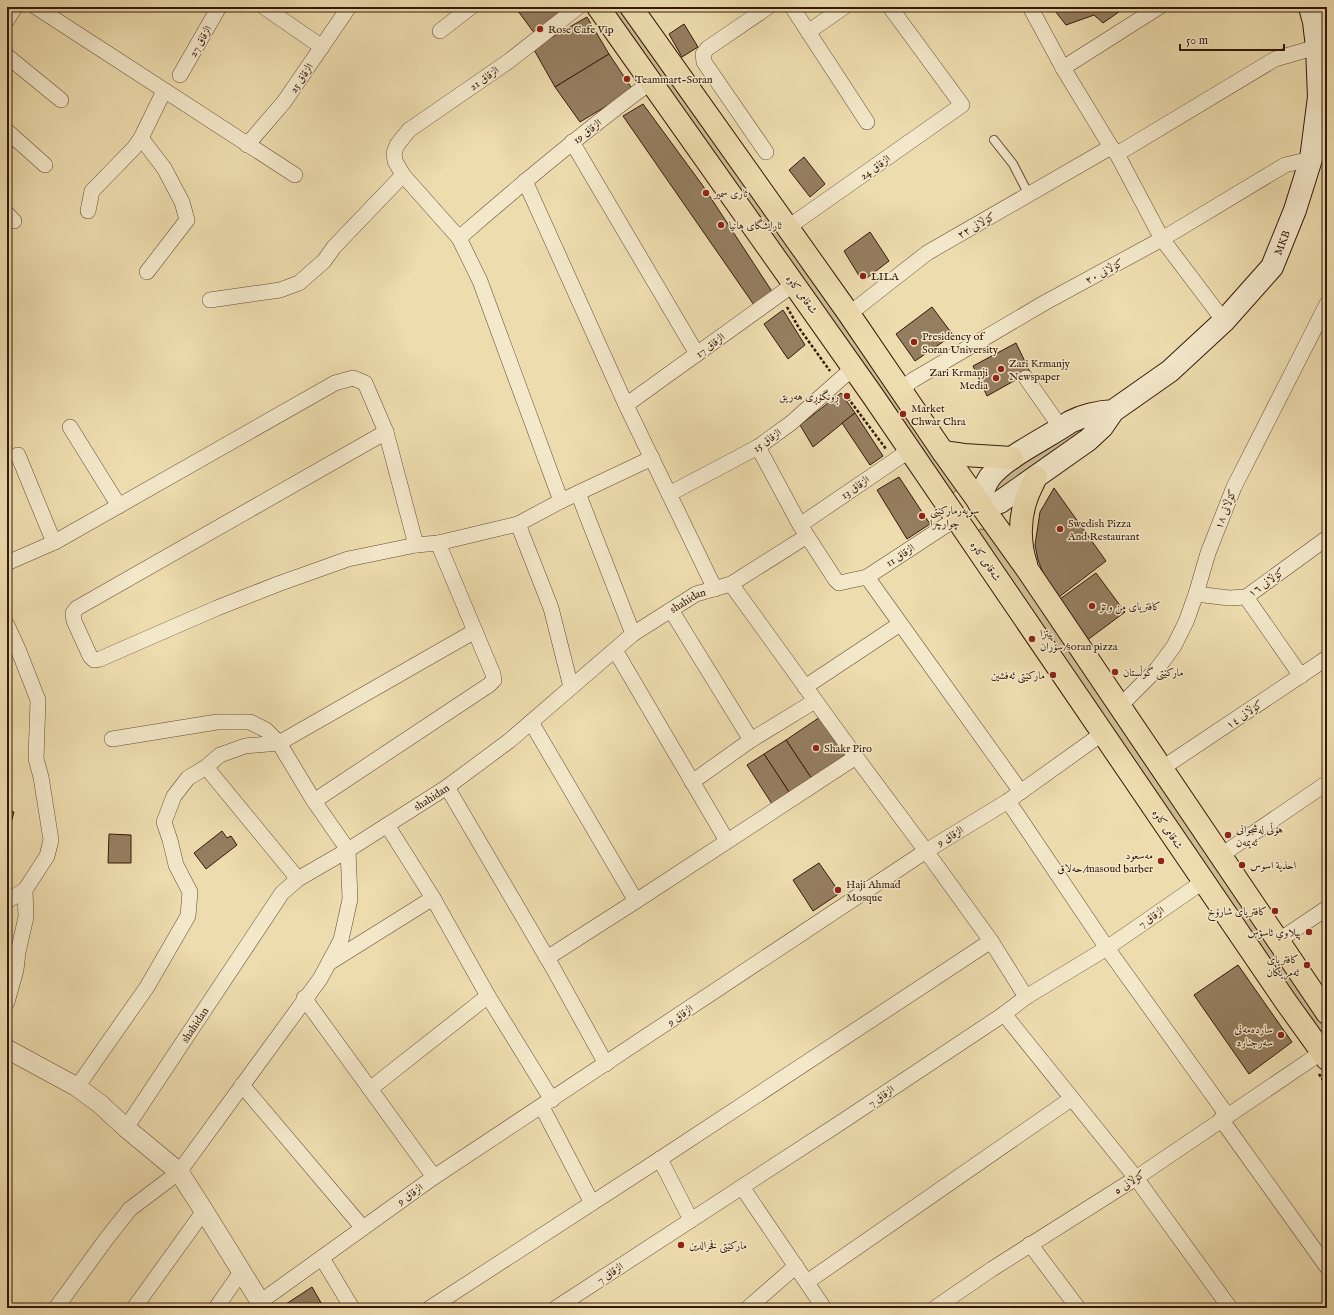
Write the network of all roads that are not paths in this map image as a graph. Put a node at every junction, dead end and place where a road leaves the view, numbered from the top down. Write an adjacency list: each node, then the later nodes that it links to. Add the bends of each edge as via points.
1 (14, 7): 17 (street)
2 (36, 7): 26 (street)
3 (219, 7): 24 (street, الزقاق 27)
4 (264, 7): 20 (street)
5 (350, 7): 20 (street, الزقاق 25)
6 (471, 7): 18 (street)
7 (578, 7): 38 (street, الزقاق 21, via 508,61 409,130 394,153 395,161)
8 (598, 7): 25 (main road, شەقامی کاوە)
9 (631, 7): 43 (main road)
10 (768, 7): 35 (street, via 703,54 704,62)
11 (792, 7): 19 (street)
12 (844, 7): 19 (street)
13 (890, 7): 43 (street, الزقاق 24, via 962,105)
14 (1030, 7): 23 (street)
15 (1159, 7): 23 (street)
16 (1310, 7): 21 (main road, MKB)
17 (7, 20)
18 (440, 31)
19 (808, 32): 28 (street)
20 (322, 47): 33 (street, الزقاق 25, via 284,102)
21 (1322, 47): 34 (street, کۆڵانی ٢٢, via 1275,59); 36 (main road, MKB, via 1319,96)
22 (7, 56): 27 (street)
23 (1064, 68): 34 (street)
24 (180, 75)
25 (651, 82): 32 (street, الزقاق 19); 47 (main road, شەقامی کاوە)
26 (164, 91): 30 (street); 33 (street)
27 (61, 100)
28 (867, 122)
29 (7, 131): 37 (street)
30 (141, 138): 42 (street, via 92,191); 46 (street, via 164,168 182,202 187,220)
31 (994, 140): 41 (lane, via 1013,164)
32 (572, 142): 40 (street, الزقاق 19); 52 (street)
33 (247, 145): 39 (street)
34 (1114, 150): 41 (street, کۆڵانی ٢٢); 45 (street)
35 (766, 152)
36 (1310, 159): 45 (street, کۆڵانی ٢٠, via 1285,165); 51 (main road, MKB, via 1295,210 1272,267)
37 (45, 165)
38 (403, 175): 44 (street); 48 (street, via 334,247 324,261 299,283 280,290)
39 (295, 176)
40 (525, 181): 44 (street, الزقاق 19); 56 (street)
41 (1029, 195): 50 (street, کۆڵانی ٢٢, via 927,253)
42 (88, 211)
43 (788, 228): 50 (main road)
44 (459, 238): 70 (street, via 480,281)
45 (1162, 239): 51 (street); 55 (street, کۆڵانی ٢٠, via 1046,302)
46 (147, 272)
47 (794, 284): 52 (street, الزقاق 17); 53 (main road, شەقامی کاوە)
48 (210, 300)
49 (1327, 304): 85 (street, کۆڵانی ١٨, via 1234,487 1208,553)
50 (849, 314): 55 (main road)
51 (1224, 321): 57 (main road, MKB, via 1170,371)
52 (697, 354): 56 (street, الزقاق 17)
53 (854, 368): 61 (street, الزقاق 15); 62 (main road, شەقامی کاوە)
54 (1026, 378): 59 (street)
55 (900, 390): 63 (main road)
56 (626, 405): 65 (street)
57 (1113, 410): 59 (main road, via 1090,414); 67 (main road, via 1102,427 1088,440)
58 (70, 427): 72 (street)
59 (1061, 428): 66 (main road)
60 (386, 432): 72 (street, via 365,383 353,378 335,383); 79 (street); 79 (street, via 77,608 73,613 74,621 90,656 94,660 100,659 278,584 348,559)
61 (758, 448): 69 (street, الزقاق 15); 75 (street)
62 (910, 450): 73 (main road, شەقامی کاوە); 75 (street, الزقاق 13)
63 (943, 452): 66 (main road); 71 (main road)
64 (18, 455): 77 (street)
65 (652, 458): 68 (street); 69 (street)
66 (1012, 458): 71 (main road, via 989,478)
67 (1036, 477): 71 (main road, via 1000,502 990,505); 81 (main road, via 1026,498 1022,521 1022,544)
68 (578, 493): 70 (street); 91 (street)
69 (669, 494): 84 (street)
70 (562, 501): 74 (street)
71 (980, 503): 73 (main road); 81 (main road)
72 (119, 506): 77 (street)
73 (957, 518): 82 (street, الزقاق 11); 100 (main road, شەقامی کاوە)
74 (518, 524): 78 (street); 95 (street, via 551,608)
75 (804, 530): 82 (street, الزقاق 11, via 839,583); 83 (street, shahidan)
76 (1327, 538): 86 (street, کۆڵانی ١٦)
77 (55, 542): 80 (street)
78 (438, 543): 79 (street); 90 (street)
79 (416, 545)
80 (7, 562)
81 (1029, 572): 98 (main road)
82 (867, 577): 88 (street)
83 (731, 584): 84 (street, shahidan); 96 (street)
84 (715, 589): 87 (street, shahidan, via 696,594)
85 (1196, 594): 86 (street, کۆڵانی ١٦, via 1228,598); 98 (street, کۆڵانی ١٨, via 1174,646 1157,669)
86 (1246, 597): 94 (street)
87 (672, 610): 91 (street, shahidan); 102 (street)
88 (900, 624): 96 (street); 110 (street)
89 (7, 625): 120 (street, via 38,700 36,759 51,840 47,856)
90 (475, 632): 103 (street); 111 (street, via 494,680)
91 (633, 634): 92 (street, shahidan)
92 (615, 650): 95 (street, shahidan); 107 (street)
93 (1327, 658): 94 (street, کۆڵانی ١٤)
94 (1300, 676): 106 (street, کۆڵانی ١٤)
95 (571, 687): 99 (street, shahidan)
96 (805, 687): 97 (street)
97 (815, 701): 102 (street); 104 (street)
98 (1119, 707): 106 (main road)
99 (531, 722): 109 (street, shahidan); 122 (street)
100 (1103, 733): 110 (street, الزقاق 9); 119 (main road, شەقامی کاوە)
101 (112, 739): 103 (street, via 217,722 250,722 266,730)
102 (751, 740): 107 (street)
103 (279, 742): 105 (street, via 245,746 220,755); 111 (street)
104 (856, 757): 114 (street); 116 (street)
105 (206, 767): 118 (street); 140 (street, via 188,778 174,796 164,822 176,864 190,892 188,916 146,987)
106 (1161, 769): 117 (main road)
107 (692, 782): 114 (street)
108 (1327, 783): 117 (street)
109 (447, 787): 113 (street, shahidan); 128 (street)
110 (1021, 792): 112 (street, الزقاق 9)
111 (314, 801): 115 (street)
112 (1008, 801): 116 (street, الزقاق 9); 127 (street)
113 (387, 825): 115 (street, shahidan); 121 (street)
114 (727, 841): 122 (street)
115 (348, 850): 118 (street, shahidan); 129 (street, via 350,899 341,940)
116 (926, 851): 125 (street); 138 (street, الزقاق 9)
117 (1220, 856): 126 (main road)
118 (298, 879): 145 (street, shahidan, via 282,893)
119 (1204, 881): 127 (street, الزقاق 7); 137 (main road, شەقامی کاوە)
120 (25, 890): 123 (street); 133 (street, via 26,917)
121 (433, 898): 129 (street); 130 (street)
122 (636, 900): 128 (street)
123 (7, 902)
124 (1327, 908): 126 (street)
125 (990, 941): 131 (street); 146 (street)
126 (1278, 941): 134 (main road)
127 (1107, 948): 131 (street, الزقاق 7); 144 (street)
128 (547, 958): 138 (street)
129 (328, 963): 132 (street, via 320,979)
130 (488, 996): 141 (street); 143 (street)
131 (1026, 997): 135 (street, الزقاق 7)
132 (304, 998): 139 (street); 141 (street)
133 (7, 1002)
134 (1327, 1013)
135 (1004, 1014): 142 (street); 150 (street, الزقاق 7)
136 (7, 1049): 140 (street)
137 (1324, 1056): 144 (street, کۆڵانی ٥)
138 (606, 1064): 143 (street, الزقاق 9)
139 (242, 1085): 147 (street); 154 (street)
140 (77, 1087): 145 (street)
141 (370, 1089): 148 (street)
142 (1071, 1099): 149 (street); 160 (street)
143 (547, 1104): 148 (street, الزقاق 9); 151 (street)
144 (1224, 1117): 149 (street, کۆڵانی ٥); 158 (street)
145 (126, 1128): 147 (street)
146 (660, 1159): 151 (street); 153 (street)
147 (179, 1172): 152 (street); 163 (street, via 130,1209)
148 (434, 1177): 154 (street, الزقاق 9)
149 (1136, 1178): 155 (street, کۆڵانی ٥); 172 (street)
150 (742, 1187): 153 (street, الزقاق 7); 157 (street)
151 (592, 1203): 167 (street)
152 (204, 1211): 159 (street); 164 (street)
153 (691, 1220): 168 (street, الزقاق 7)
154 (363, 1228): 156 (street, الزقاق 9)
155 (1030, 1244): 162 (street, کۆڵانی ٥); 171 (street)
156 (322, 1258): 161 (street, الزقاق 9); 166 (street)
157 (796, 1266): 160 (street); 169 (street)
158 (1327, 1267)
159 (241, 1272): 161 (street); 165 (street)
160 (807, 1282): 170 (street)
161 (262, 1305)
162 (939, 1307)
163 (56, 1308)
164 (134, 1308)
165 (216, 1308)
166 (352, 1308)
167 (430, 1308)
168 (556, 1308)
169 (748, 1308)
170 (824, 1308)
171 (1078, 1308)
172 (1230, 1308)

